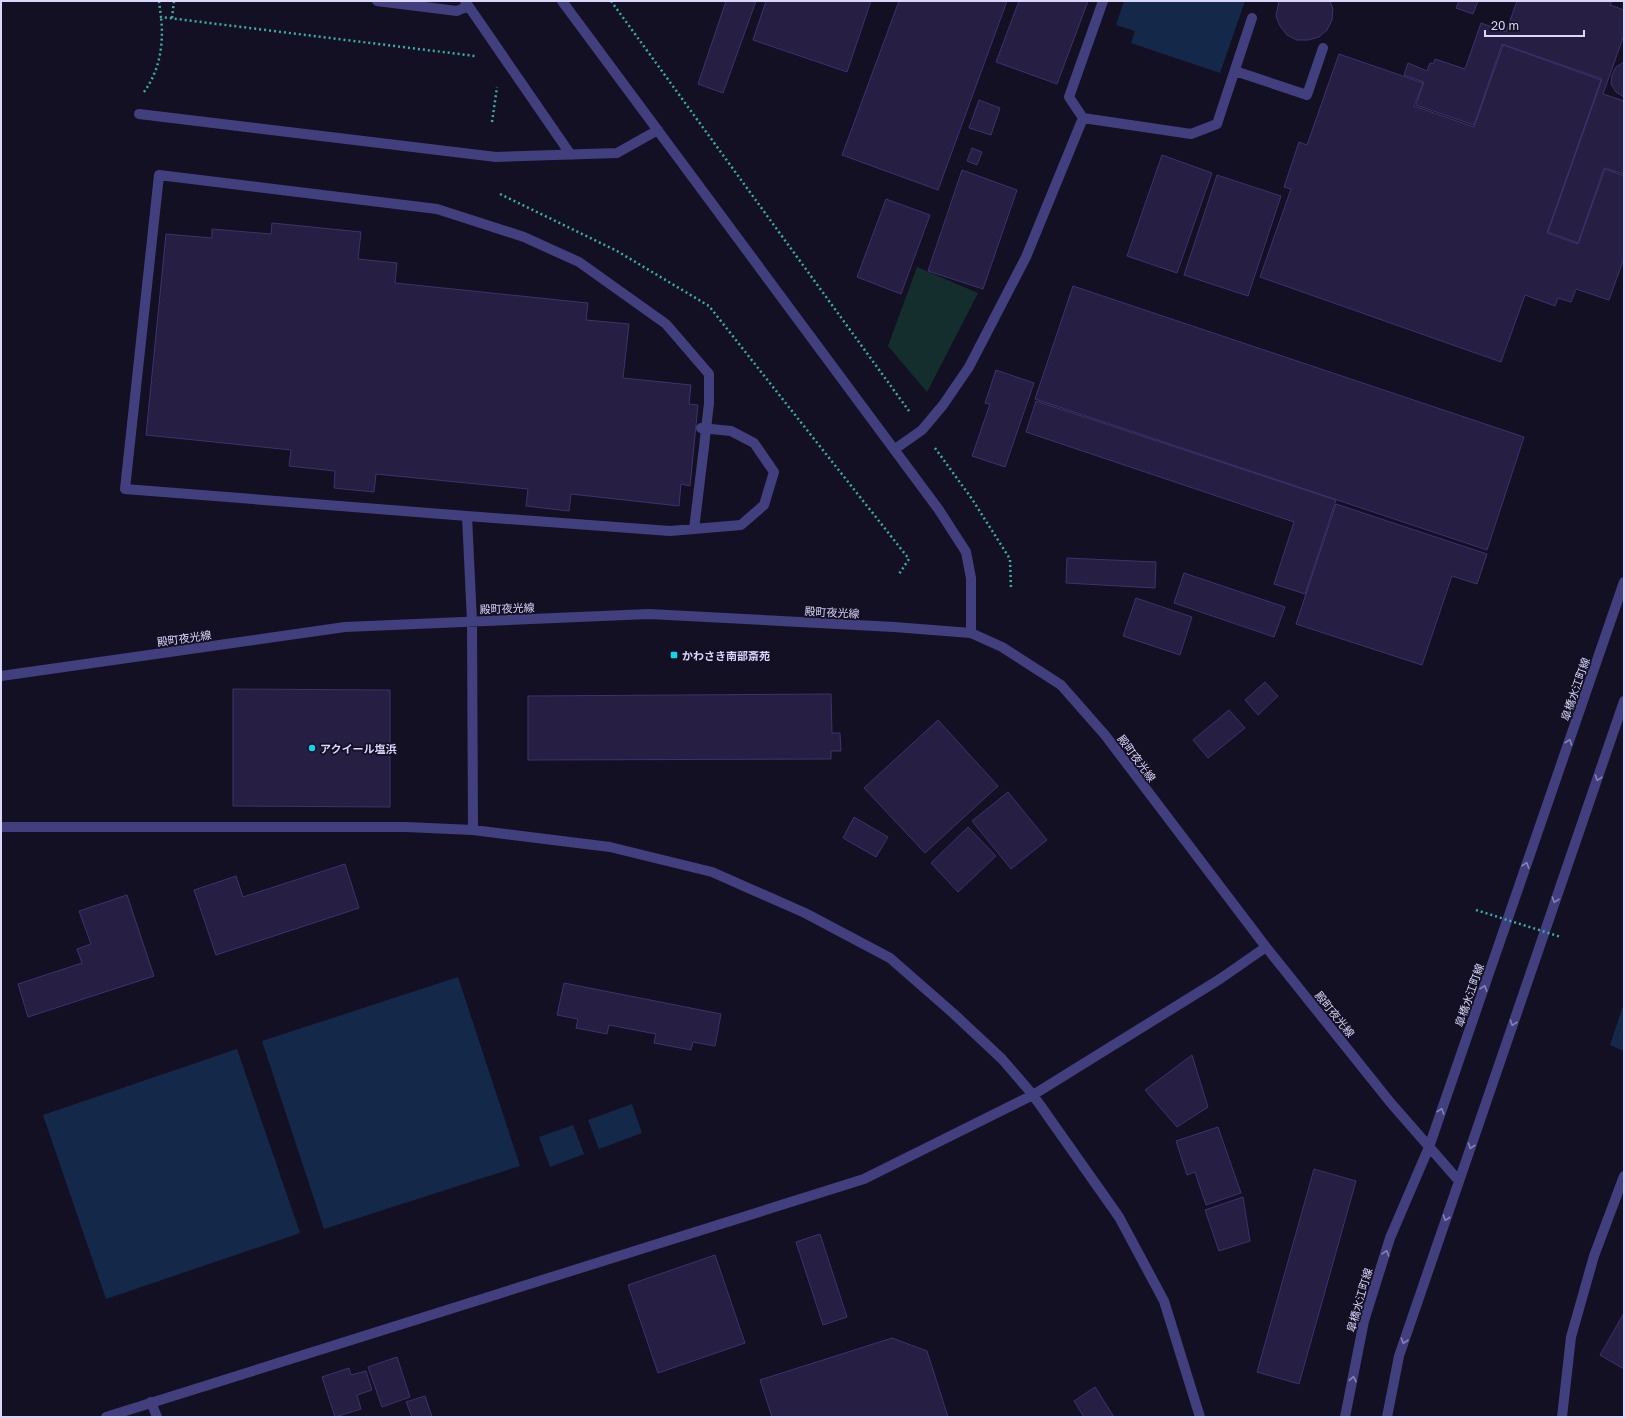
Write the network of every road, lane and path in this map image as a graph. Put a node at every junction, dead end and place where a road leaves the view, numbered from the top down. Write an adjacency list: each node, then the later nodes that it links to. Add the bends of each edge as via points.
1 (159, 1): 8 (path)
2 (174, 1): 9 (path)
3 (377, 1): 7 (street, via 456,11)
4 (562, 1): 17 (street)
5 (611, 1): 20 (path)
6 (1103, 1): 16 (street, via 1069,97)
7 (466, 3): 18 (street)
8 (162, 17): 9 (path); 14 (path, via 161,49 151,83)
9 (172, 18): 12 (path)
10 (1252, 18): 13 (street)
11 (1323, 48): 13 (street, via 1307,95)
12 (476, 56)
13 (1235, 71): 16 (street, via 1217,124 1191,134)
14 (143, 93)
15 (139, 114): 18 (street, via 496,157)
16 (1083, 118): 20 (street, via 1026,257 969,367)
17 (658, 130): 18 (street, via 617,153); 21 (street)
18 (571, 155)
19 (701, 428): 23 (street, via 731,431 754,443 774,472 764,505 740,525)
20 (922, 430): 21 (street); 25 (path, via 972,499 1010,559)
21 (894, 449): 27 (street, via 940,510 966,552 971,578)
22 (467, 516): 23 (street, via 670,531); 23 (street, bridge, via 125,489 159,175 437,209 524,237 579,262 666,324 710,374); 26 (street)
23 (694, 529)
24 (1624, 582): 36 (street, 皐橋水江町線, one-way to 24)
25 (1011, 590)
26 (472, 622): 27 (street, 殿町夜光線, via 649,614 894,627); 28 (street, 殿町夜光線, via 345,627); 31 (street)
27 (971, 634): 34 (street, 殿町夜光線, via 1002,647 1061,685 1105,735)
28 (1, 676)
29 (1624, 701): 38 (street, one-way to 38)
30 (1, 827): 31 (street, via 406,827)
31 (474, 830): 35 (street, via 610,847 712,872 805,913 890,958 1002,1059)
32 (1476, 910): 33 (path, bridge)
33 (1561, 937)
34 (1266, 947): 35 (street, via 1207,987); 36 (street, 殿町夜光線)
35 (1033, 1095): 39 (street, via 864,1179); 42 (street, via 1119,1217 1164,1301)
36 (1429, 1147): 38 (street, 殿町夜光線); 43 (street, 皐橋水江町線, one-way to 36, via 1364,1321 1390,1238)
37 (1624, 1176): 45 (street, via 1594,1256 1570,1337)
38 (1459, 1181): 44 (street, one-way to 44, via 1400,1356)
39 (151, 1402): 40 (street); 41 (street)
40 (106, 1417)
41 (157, 1417)
42 (1200, 1417)
43 (1345, 1417)
44 (1387, 1417)
45 (1562, 1417)

